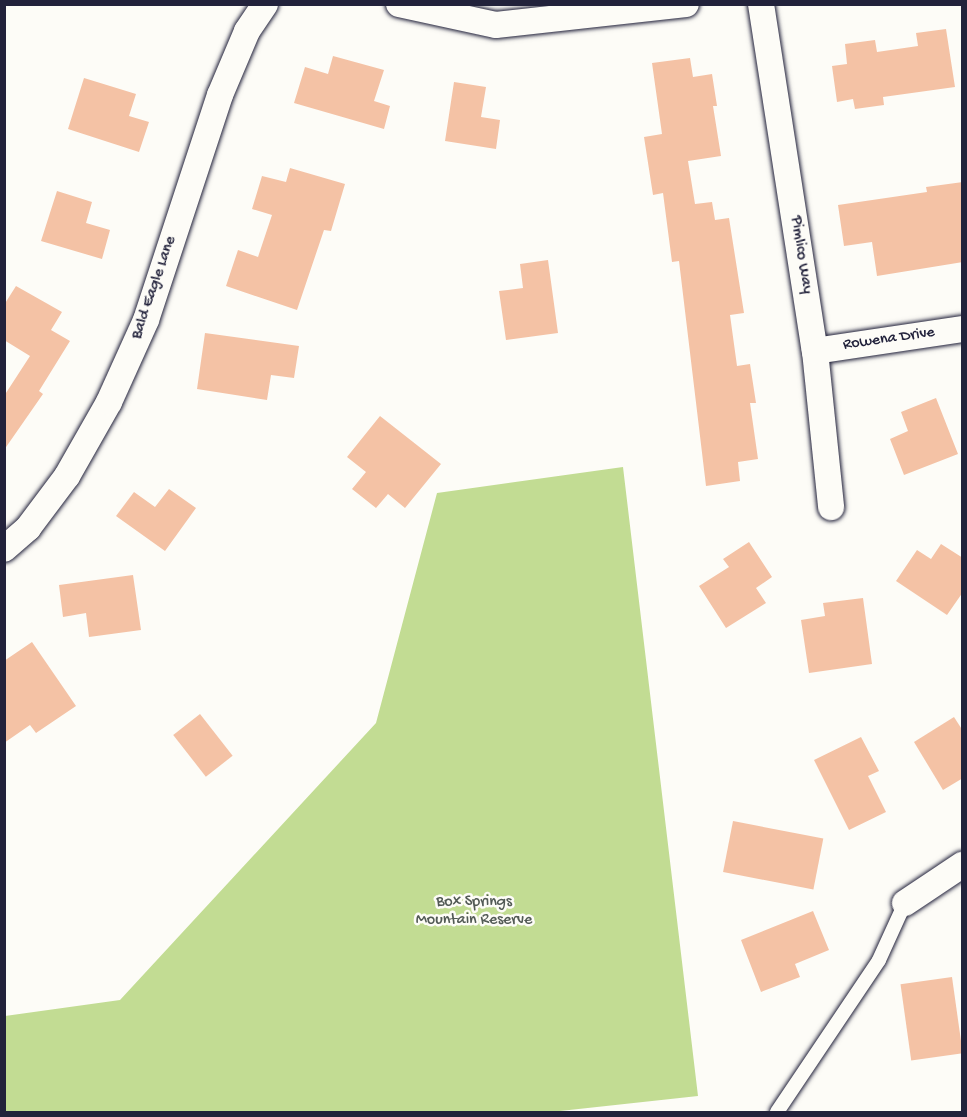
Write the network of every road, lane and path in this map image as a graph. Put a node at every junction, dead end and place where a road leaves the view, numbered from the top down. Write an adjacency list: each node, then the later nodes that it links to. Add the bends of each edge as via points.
1 (265, 4): 8 (street, Bald Eagle Lane, via 247,31 220,95 146,320 109,402 67,476 28,528)
2 (399, 4): 3 (street, via 496,25)
3 (686, 4)
4 (761, 4): 6 (street, Pimlico Way)
5 (963, 329): 6 (street, Rowena Drive)
6 (815, 351): 7 (street, Pimlico Way)
7 (831, 507)
8 (4, 549)
9 (963, 865): 10 (street)
10 (905, 903): 11 (lane, via 879,960)
11 (782, 1110)

